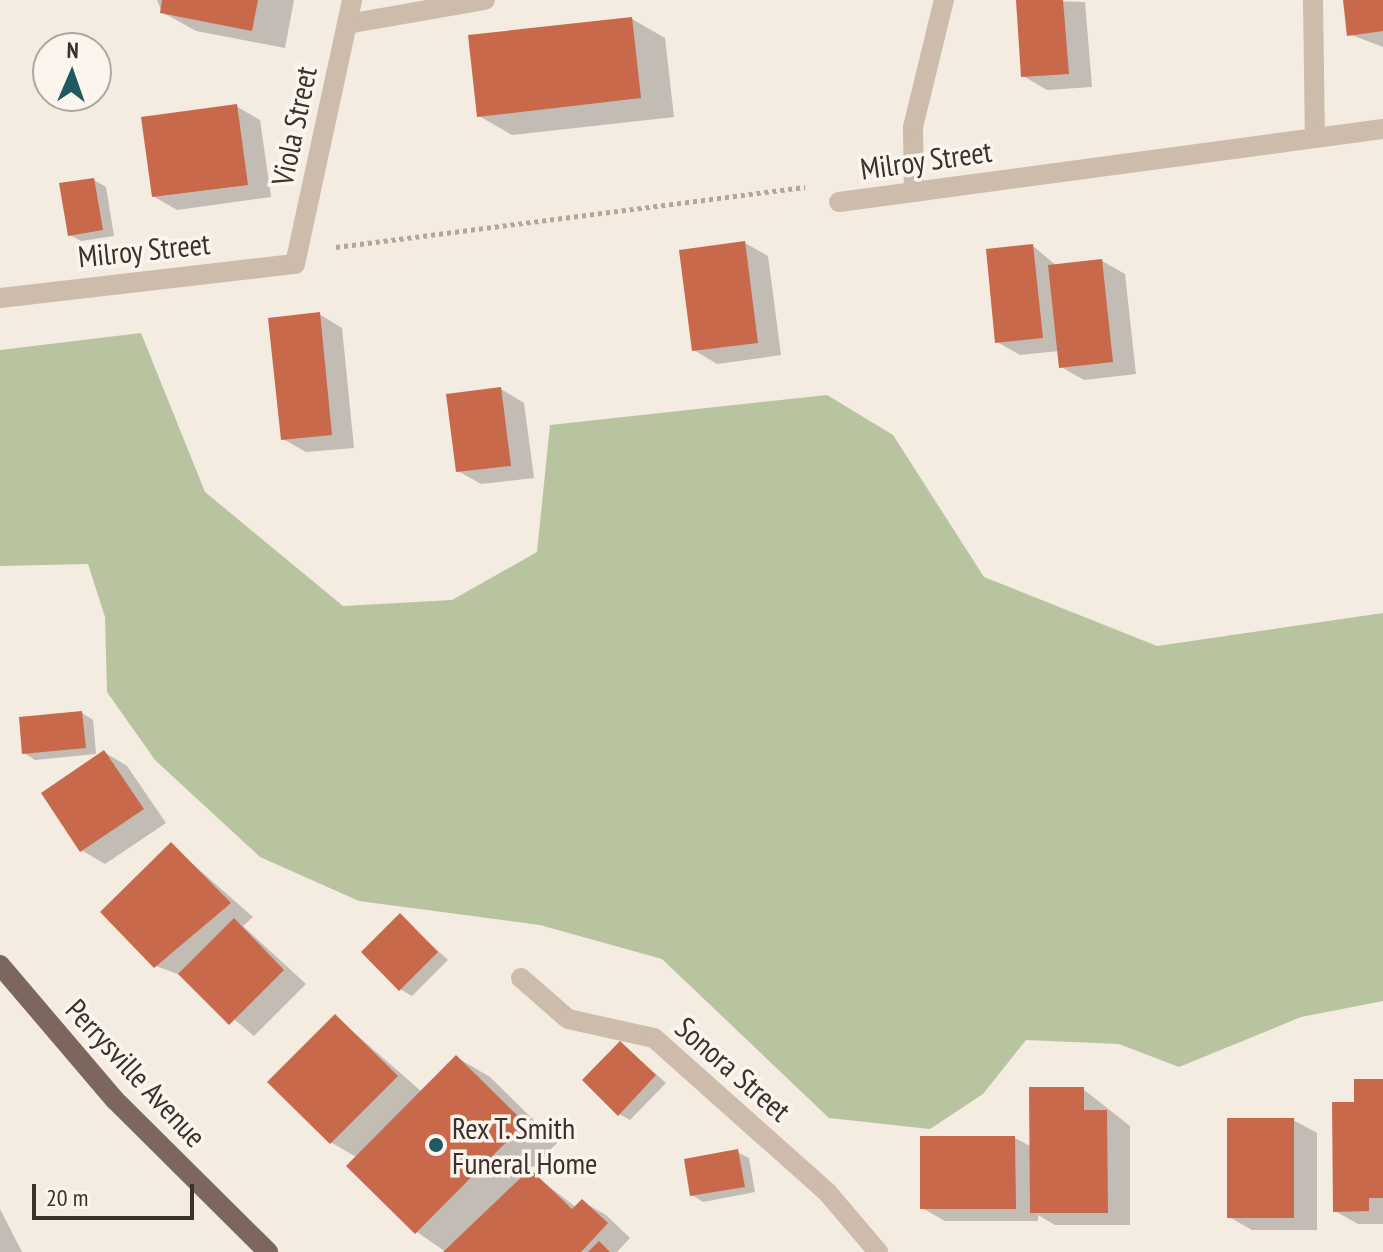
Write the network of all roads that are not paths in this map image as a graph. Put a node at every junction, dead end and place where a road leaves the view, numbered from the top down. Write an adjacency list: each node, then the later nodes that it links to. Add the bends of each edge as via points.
1 (352, 0): 5 (street, Viola Street)
2 (485, 0): 5 (street)
3 (944, 0): 8 (street, via 913,127)
4 (1313, 0): 7 (street)
5 (347, 24): 10 (street, Viola Street)
6 (1383, 129): 7 (street, Milroy Street)
7 (1315, 138): 8 (street, Milroy Street)
8 (914, 192): 9 (street, Milroy Street)
9 (839, 202)
10 (295, 264): 11 (street, Milroy Street)
11 (0, 298)
12 (0, 965): 14 (main road, Perrysville Avenue, via 115,1100)
13 (521, 978): 15 (street, Sonora Street, via 568,1019 654,1038 827,1192)
14 (268, 1252)
15 (878, 1252)

